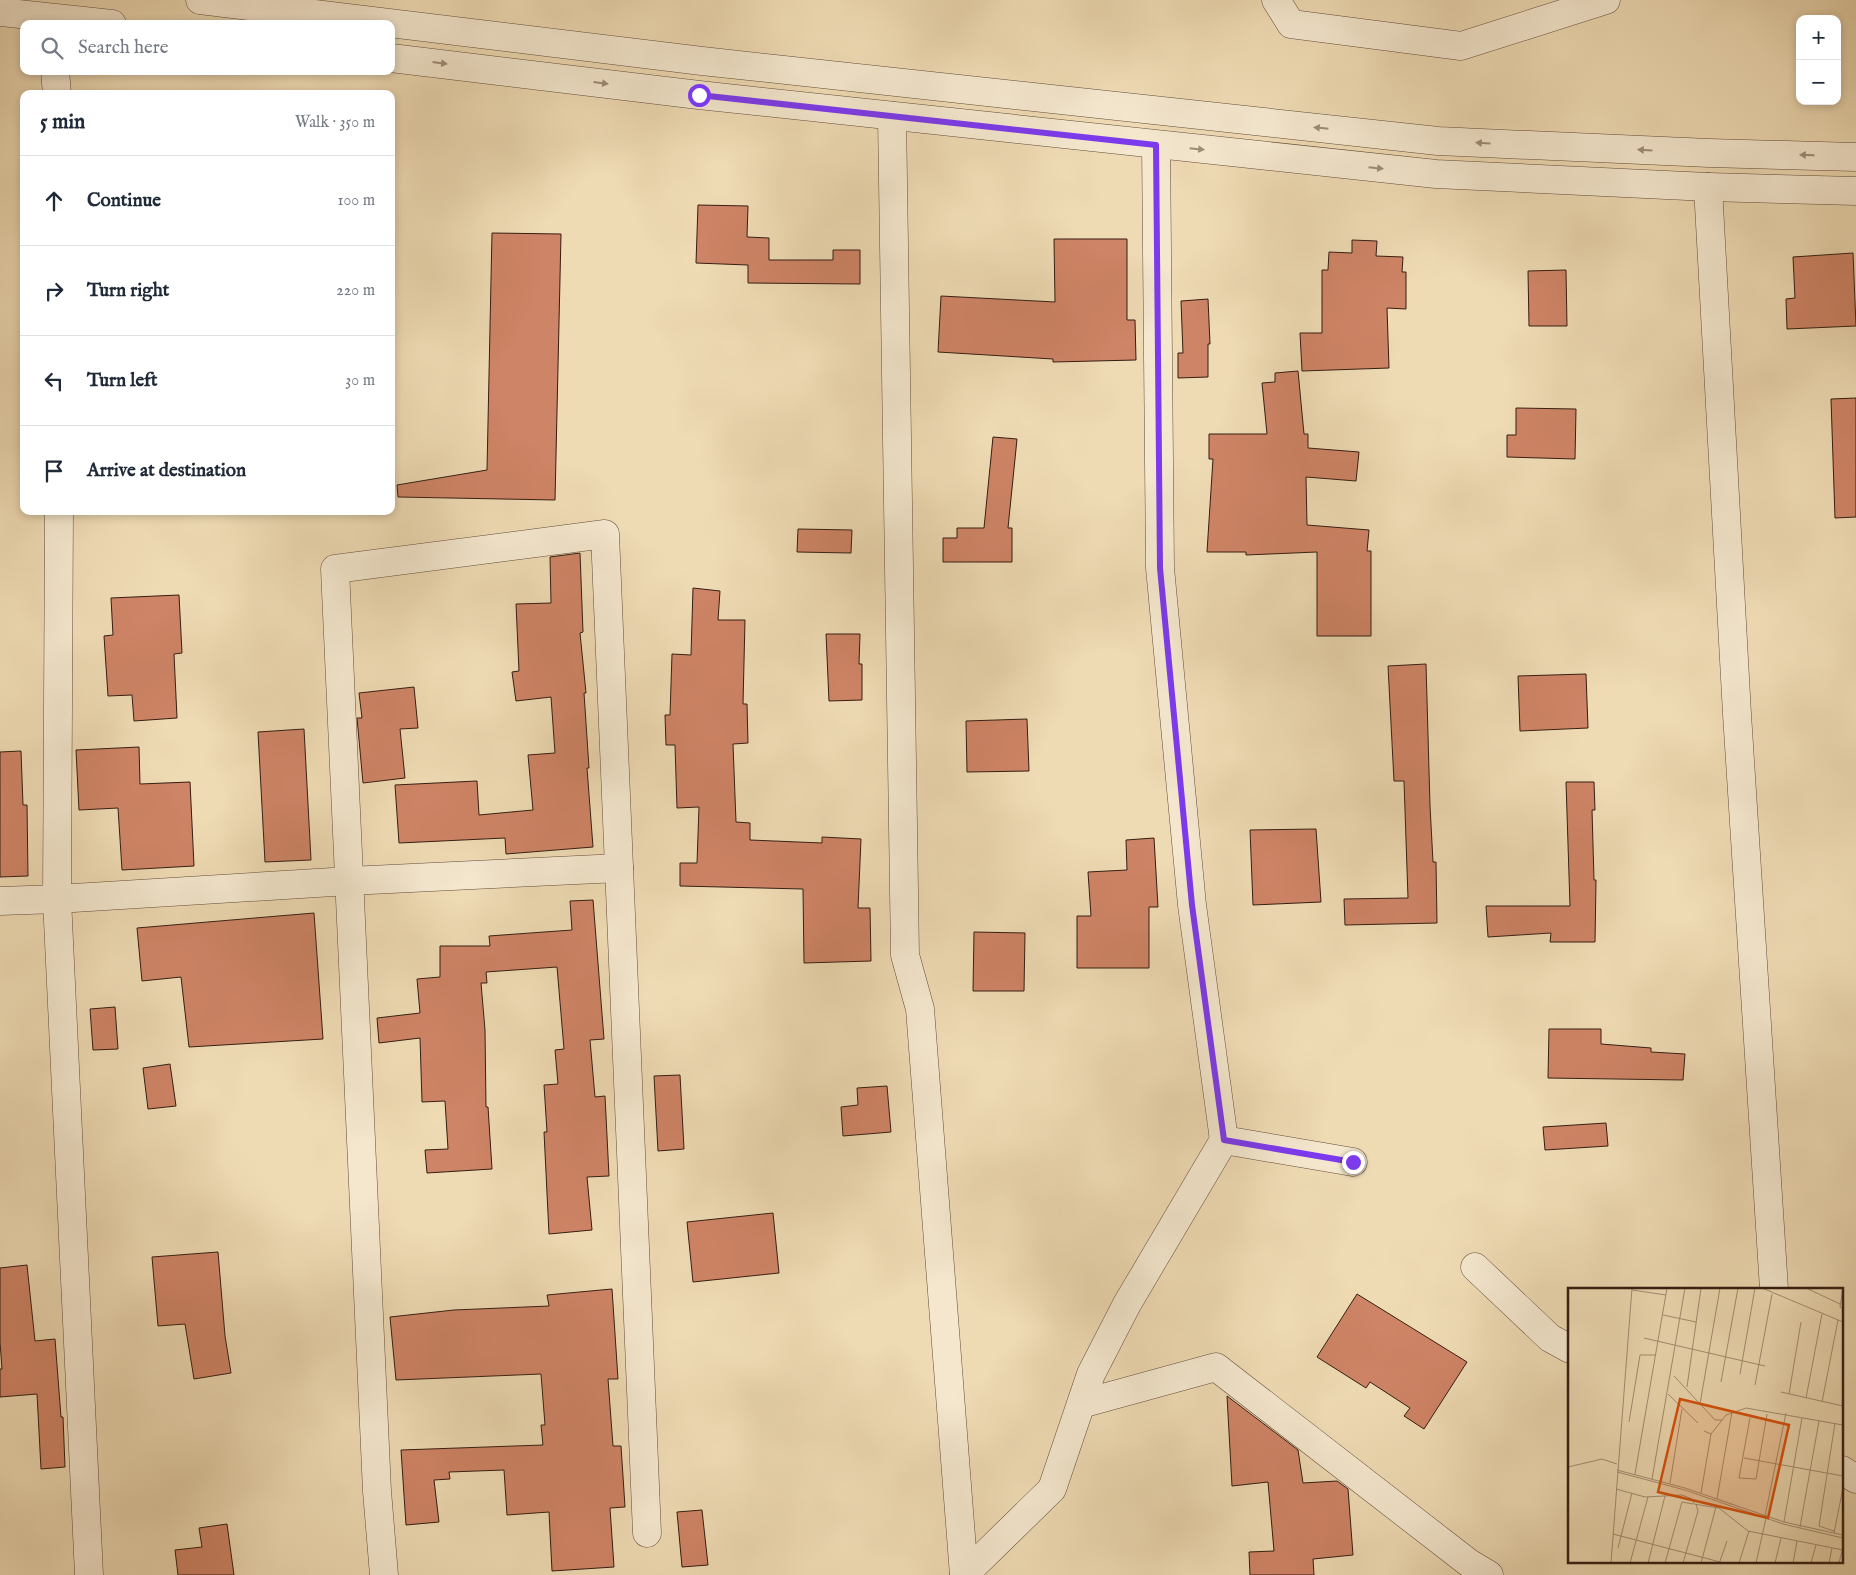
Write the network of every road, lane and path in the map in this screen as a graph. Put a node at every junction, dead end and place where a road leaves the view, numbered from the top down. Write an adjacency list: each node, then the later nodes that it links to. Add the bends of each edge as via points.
1 (200, 0): 6 (street, one-way to 1)
2 (1276, 0): 3 (street, via 1291,24 1461,46)
3 (1606, 0)
4 (0, 12): 5 (street)
5 (48, 20)
6 (365, 20)
7 (395, 24): 13 (street, one-way to 7, via 1438,141 712,62)
8 (395, 58): 11 (street, one-way to 11)
9 (56, 75): 10 (street)
10 (57, 90)
11 (892, 116): 12 (street); 32 (street, via 905,955 920,1009)
12 (1156, 145): 14 (street, one-way to 14, via 1436,174); 21 (street, via 1160,568 1192,905)
13 (1856, 157)
14 (1708, 186): 15 (street); 24 (street, via 1736,704)
15 (1856, 190)
16 (58, 515): 19 (street)
17 (619, 868): 18 (street); 18 (street, via 605,534 335,569); 29 (street)
18 (349, 881): 19 (street); 31 (street, via 377,1491)
19 (58, 899): 20 (street); 30 (street)
20 (0, 901)
21 (1224, 1140): 22 (street); 26 (street, via 1127,1304 1091,1374)
22 (1353, 1162)
23 (1475, 1267): 25 (street, via 1550,1338)
24 (1774, 1288)
25 (1568, 1349)
26 (1081, 1404): 32 (street, via 1052,1489); 33 (street, via 1216,1367 1469,1563)
27 (1844, 1471): 28 (street)
28 (1856, 1479)
29 (646, 1533)
30 (89, 1575)
31 (384, 1575)
32 (964, 1575)
33 (1489, 1575)

